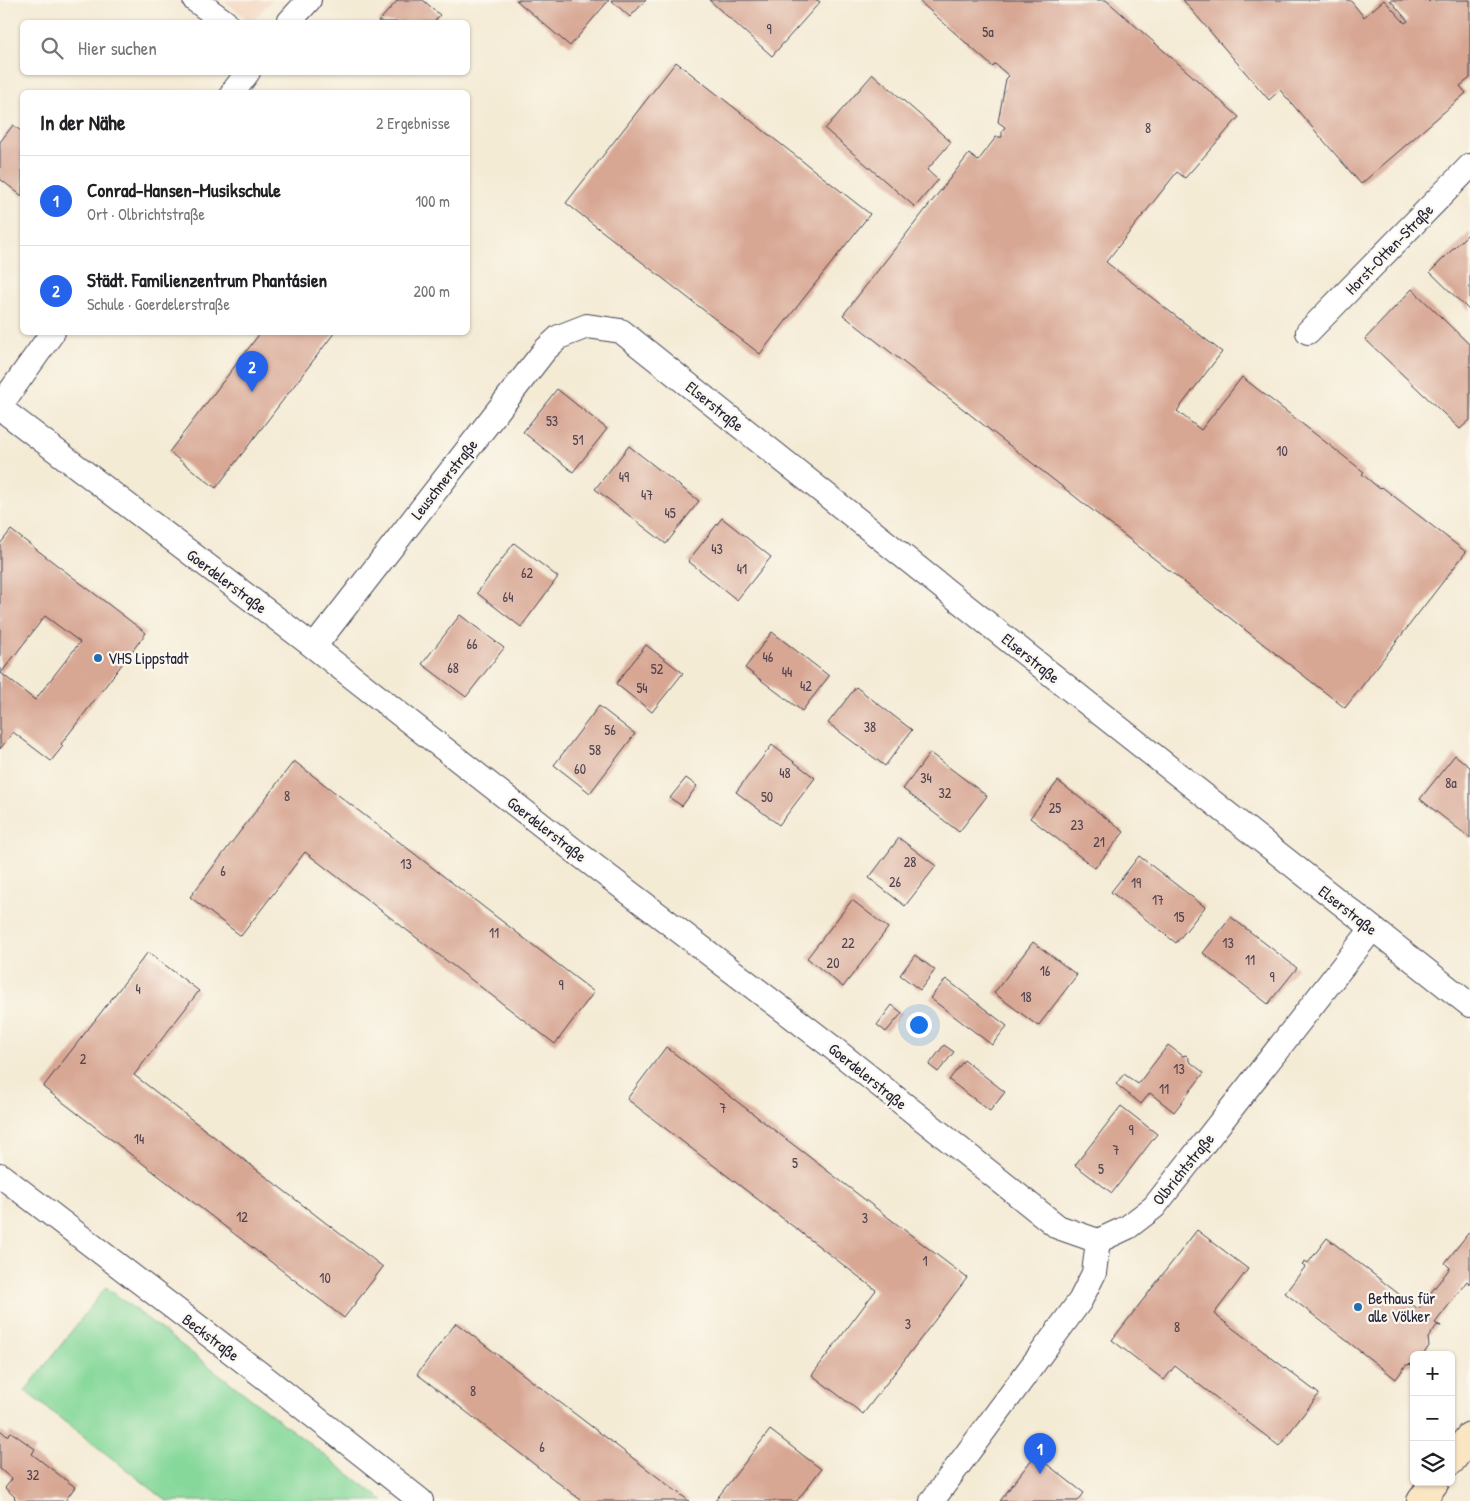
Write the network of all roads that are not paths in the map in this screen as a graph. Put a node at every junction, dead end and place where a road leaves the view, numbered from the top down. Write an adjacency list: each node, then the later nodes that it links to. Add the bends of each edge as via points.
1 (195, 0): 3 (street)
2 (309, 0): 4 (street)
3 (222, 20)
4 (291, 20)
5 (246, 75): 6 (street)
6 (234, 90)
7 (1470, 166): 9 (street, Horst-Otten-Straße)
8 (587, 326): 12 (street, Leuschnerstraße, via 559,337 545,350); 13 (street, Elserstraße, via 621,331)
9 (1308, 332)
10 (51, 335): 11 (street)
11 (0, 407): 12 (street, Goerdelerstraße)
12 (314, 648): 16 (street, Goerdelerstraße, via 828,1044 1058,1228)
13 (1372, 929): 14 (street, Elserstraße); 16 (street, Olbrichtstraße, via 1154,1207 1128,1227)
14 (1470, 1005)
15 (0, 1175): 20 (street, Beckstraße)
16 (1098, 1241): 21 (street, via 1094,1273 1080,1301)
17 (1470, 1436): 18 (main road)
18 (1455, 1456)
19 (1432, 1486): 22 (main road)
20 (421, 1501)
21 (932, 1501)
22 (1421, 1501)

